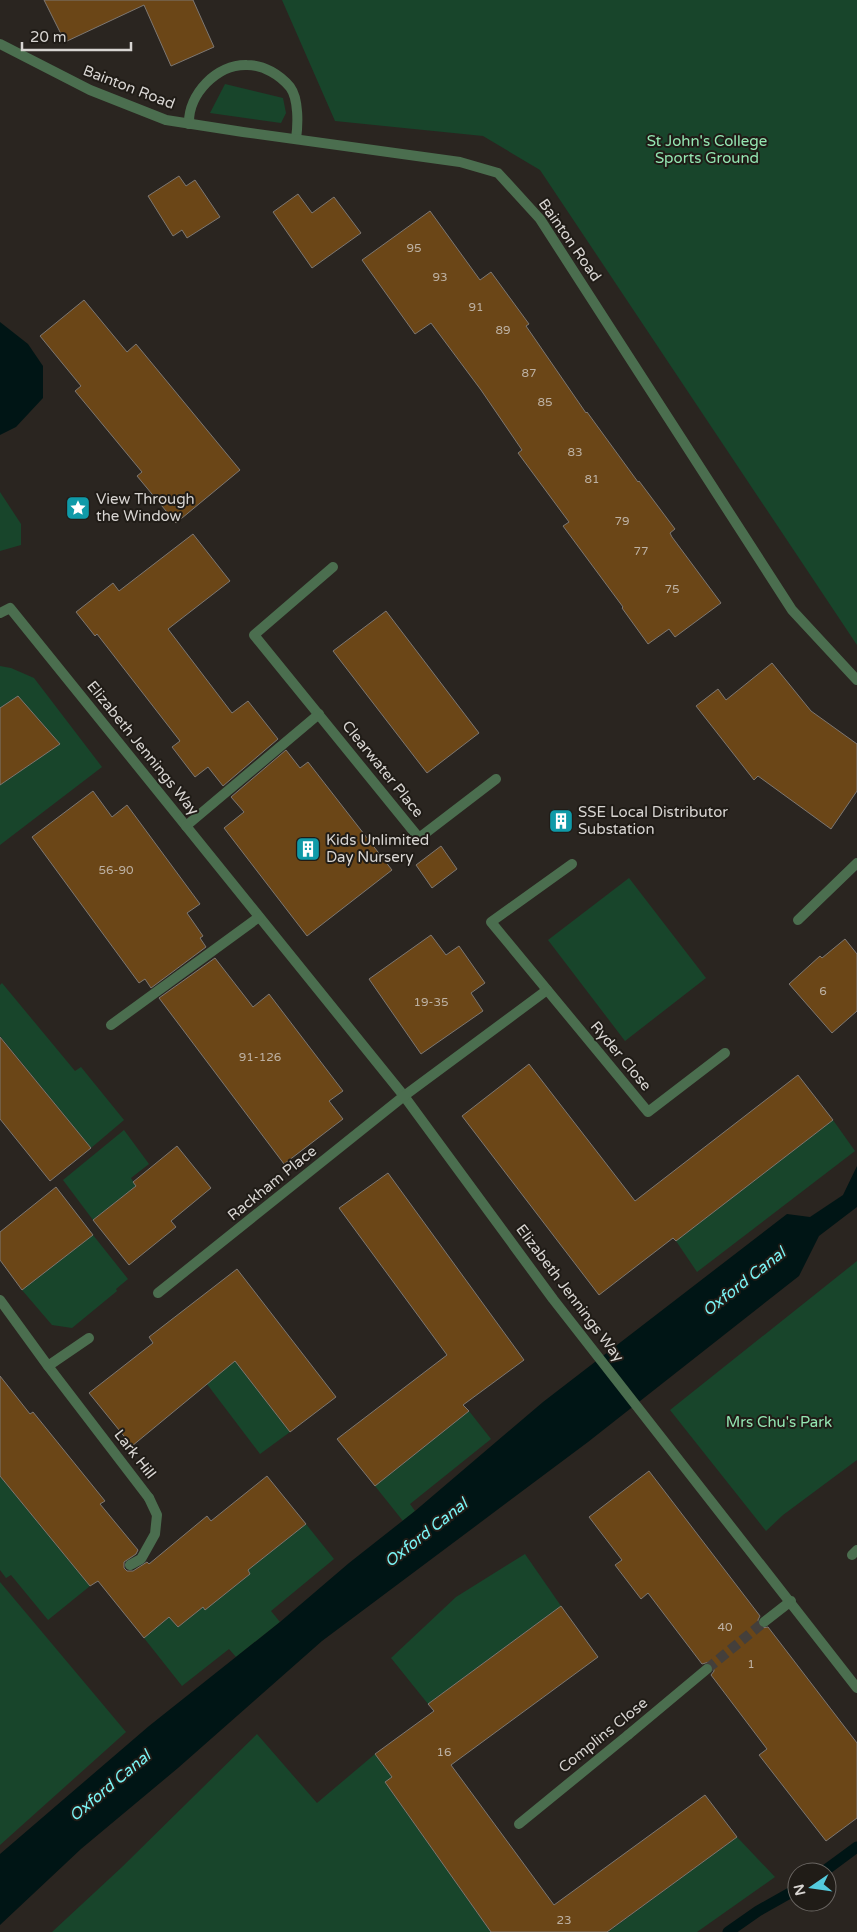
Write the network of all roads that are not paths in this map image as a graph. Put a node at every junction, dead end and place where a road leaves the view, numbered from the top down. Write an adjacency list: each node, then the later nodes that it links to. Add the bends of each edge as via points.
1 (0, 44): 2 (street, Bainton Road, via 90,90 166,120)
2 (189, 124): 3 (street, Bainton Road); 3 (street, via 193,101 205,85 223,70 247,65 269,69 291,88 298,116)
3 (296, 139): 6 (street, Bainton Road, via 460,162 498,173 540,220 792,610)
4 (333, 567): 7 (street, Clearwater Place, via 254,635)
5 (0, 613): 9 (street, Elizabeth Jennings Way, via 10,608)
6 (857, 680)
7 (319, 714): 8 (street, Clearwater Place, via 419,838); 9 (street)
8 (496, 779)
9 (186, 826): 12 (street, Elizabeth Jennings Way)
10 (857, 863): 13 (street)
11 (572, 864): 14 (street, Ryder Close, via 491,922)
12 (259, 917): 15 (street); 17 (street, Elizabeth Jennings Way)
13 (798, 920)
14 (547, 990): 16 (street, Ryder Close, via 648,1112); 17 (street)
15 (111, 1026)
16 (725, 1053)
17 (404, 1096): 18 (street, Rackham Place); 23 (street, Elizabeth Jennings Way, via 554,1298)
18 (158, 1293)
19 (0, 1300): 21 (street, Lark Hill)
20 (89, 1338): 21 (street)
21 (48, 1366): 22 (street, Lark Hill, via 149,1498 157,1515 156,1534 141,1559)
22 (130, 1565)
23 (791, 1601): 24 (street); 26 (street, Elizabeth Jennings Way)
24 (764, 1622)
25 (707, 1670): 27 (street, Complins Close)
26 (857, 1688)
27 (519, 1824)

